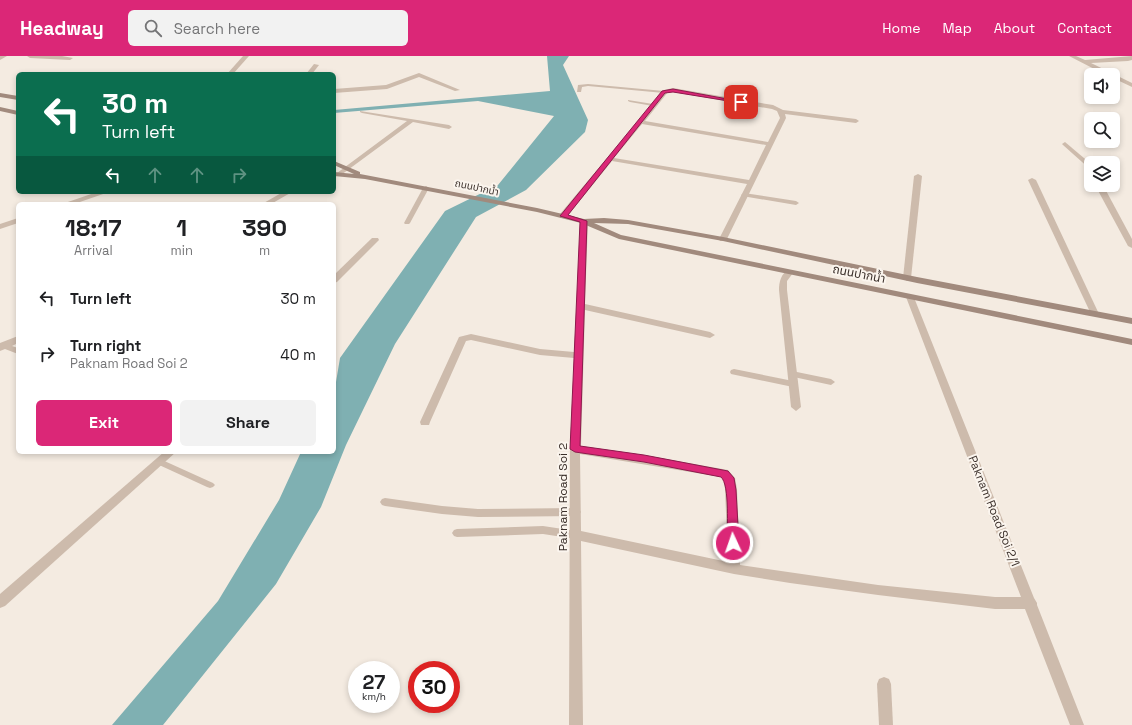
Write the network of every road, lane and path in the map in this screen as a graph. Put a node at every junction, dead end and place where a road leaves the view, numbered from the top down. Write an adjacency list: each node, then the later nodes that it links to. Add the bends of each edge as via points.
1 (4, 56): 6 (street)
2 (30, 56): 7 (street)
3 (246, 56): 11 (street)
4 (1072, 56): 8 (street)
5 (1130, 56): 8 (street, via 1132,58 1128,60)
6 (0, 58)
7 (70, 58)
8 (1084, 62): 10 (street)
9 (316, 64): 12 (street)
10 (1096, 68)
11 (232, 72)
12 (310, 72)
13 (1120, 79): 14 (street)
14 (1132, 85)
15 (457, 90): 16 (street, via 419,75 387,87)
16 (336, 91)
17 (579, 91): 18 (lane, via 580,86 588,85)
18 (667, 91): 22 (street); 26 (street, via 773,107)
19 (0, 95): 20 (street)
20 (16, 98)
21 (630, 101): 22 (lane)
22 (653, 105): 29 (street)
23 (0, 109): 24 (street)
24 (16, 112)
25 (362, 112): 27 (lane)
26 (781, 112): 28 (street); 31 (street, via 783,118)
27 (411, 121): 30 (lane); 36 (lane)
28 (856, 121)
29 (639, 122): 31 (street); 33 (street)
30 (449, 127)
31 (771, 144): 41 (street)
32 (1065, 144): 34 (street)
33 (609, 159): 41 (street); 50 (street)
34 (1084, 162)
35 (336, 164): 36 (street, ถนนปากน้ำ)
36 (348, 168): 37 (lane); 39 (street, ถนนปากน้ำ)
37 (336, 174): 39 (street, ถนนปากน้ำ)
38 (918, 176): 60 (street)
39 (365, 177): 42 (street, ถนนปากน้ำ)
40 (1032, 180): 63 (street)
41 (750, 182): 46 (street)
42 (426, 188): 50 (street, ถนนปากน้ำ); 53 (lane)
43 (1103, 192): 57 (street)
44 (98, 194): 47 (street)
45 (284, 194): 48 (street)
46 (744, 195): 49 (lane); 55 (street)
47 (72, 202)
48 (270, 202)
49 (796, 203)
50 (563, 216): 52 (street, ถนนปากน้ำ)
51 (16, 221): 54 (street)
52 (584, 221): 55 (street, ถนนปากน้ำ, via 628,222); 58 (street, ถนนปากน้ำ, via 619,237); 62 (street, Paknam Road Soi 2)
53 (407, 223)
54 (0, 227)
55 (723, 239): 60 (street, ถนนปากน้ำ)
56 (375, 240): 59 (street)
57 (1132, 246)
58 (789, 273): 61 (street, ถนนปากน้ำ); 72 (street, via 783,281 783,290)
59 (336, 278)
60 (907, 278): 63 (street, ถนนปากน้ำ)
61 (910, 297): 67 (street, ถนนปากน้ำ); 87 (street, Paknam Road Soi 2/1)
62 (581, 306): 65 (street); 70 (street, Paknam Road Soi 2)
63 (1095, 314): 64 (street, ถนนปากน้ำ)
64 (1132, 321)
65 (710, 336)
66 (16, 340): 68 (street)
67 (1132, 342)
68 (1, 346): 69 (street)
69 (16, 350)
70 (579, 356): 76 (street, via 540,352 465,337); 77 (street, Paknam Road Soi 2)
71 (734, 372): 74 (lane)
72 (792, 374): 73 (lane); 74 (street)
73 (831, 382)
74 (793, 384): 75 (street)
75 (796, 407)
76 (425, 422)
77 (575, 449): 82 (street, Paknam Road Soi 2); 85 (street, via 724,473 729,478 731,490)
78 (169, 454): 79 (street)
79 (160, 462): 80 (lane); 86 (street)
80 (210, 486)
81 (386, 502): 82 (lane, via 478,513)
82 (576, 512): 84 (street, Paknam Road Soi 2)
83 (458, 533): 84 (lane, via 543,530)
84 (576, 535): 85 (street); 89 (street, Paknam Road Soi 2)
85 (734, 569): 87 (street, via 878,590 995,603)
86 (0, 602)
87 (1030, 603): 91 (street, Paknam Road Soi 2/1)
88 (884, 684): 90 (street)
89 (576, 725)
90 (886, 725)
91 (1077, 725)

